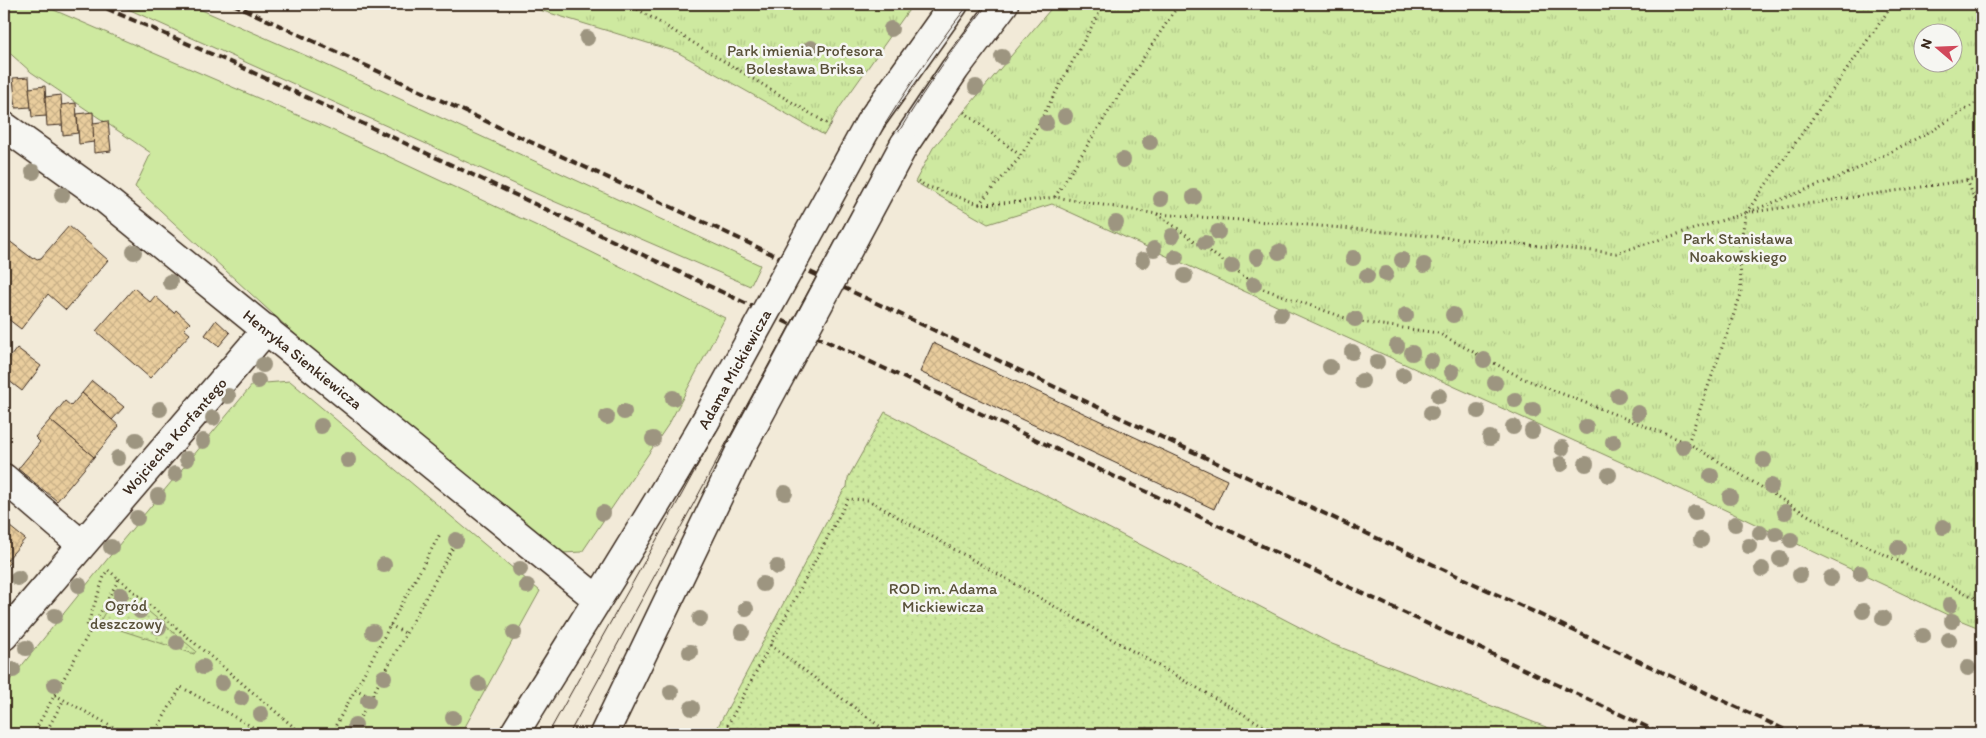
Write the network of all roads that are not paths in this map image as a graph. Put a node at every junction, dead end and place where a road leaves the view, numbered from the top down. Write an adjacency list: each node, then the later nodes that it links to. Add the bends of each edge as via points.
1 (954, 4): 7 (street, Adama Mickiewicza, bridge, via 870,122 705,422 655,508)
2 (1004, 4): 10 (street, bridge, via 954,69 904,145 743,445)
3 (4, 126): 4 (street, Henryka Sienkiewicza, via 100,195)
4 (267, 329): 6 (street, Wojciecha Korfantego); 7 (street, Henryka Sienkiewicza)
5 (4, 478): 6 (street)
6 (81, 544): 8 (street, Wojciecha Korfantego)
7 (596, 599): 9 (street, Adama Mickiewicza)
8 (4, 636)
9 (514, 734)
10 (604, 734)

